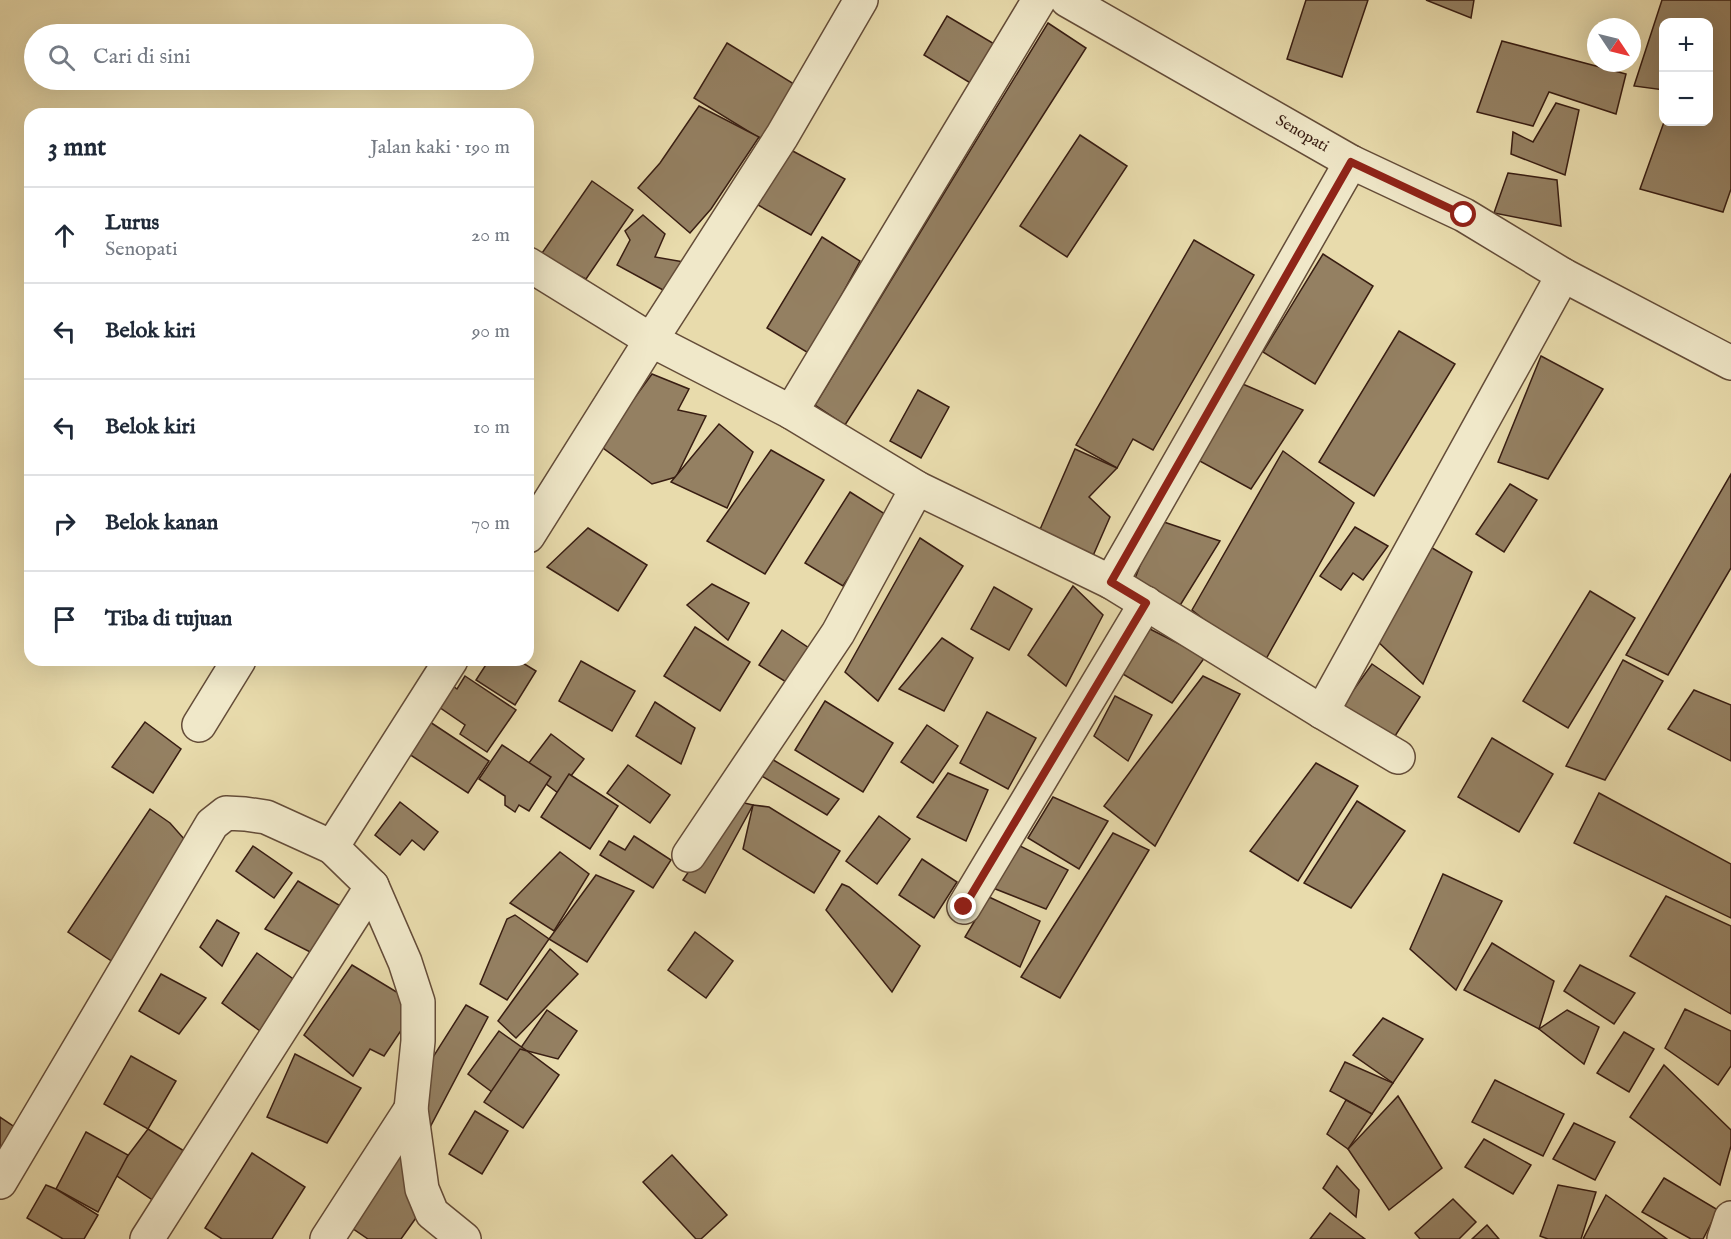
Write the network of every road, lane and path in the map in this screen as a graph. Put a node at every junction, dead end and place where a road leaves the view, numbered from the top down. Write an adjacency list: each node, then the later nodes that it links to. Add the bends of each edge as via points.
1 (861, 0): 7 (street, via 782,136)
2 (1039, 0): 9 (street)
3 (1067, 0): 4 (street, Senopati)
4 (1351, 162): 6 (street, Senopati, via 1464,215); 12 (street)
5 (534, 268): 7 (street)
6 (1563, 275): 8 (street, Senopati); 16 (street)
7 (651, 340): 9 (street); 11 (street)
8 (1731, 363)
9 (791, 412): 10 (street)
10 (917, 488): 12 (street); 20 (street, via 838,633)
11 (534, 526)
12 (1111, 582): 13 (street)
13 (1146, 603): 16 (street); 22 (street)
14 (235, 666): 17 (street)
15 (447, 666): 19 (street)
16 (1322, 712): 18 (street)
17 (199, 725)
18 (1398, 757)
19 (332, 847): 21 (street); 24 (street, via 266,818 226,813 212,824)
20 (689, 855)
21 (372, 886): 23 (street, via 418,1002); 26 (street)
22 (964, 907)
23 (411, 1109): 27 (street); 28 (street, via 427,1203 432,1213)
24 (0, 1182)
25 (1731, 1218): 29 (street)
26 (147, 1239)
27 (327, 1239)
28 (464, 1239)
29 (1724, 1239)

